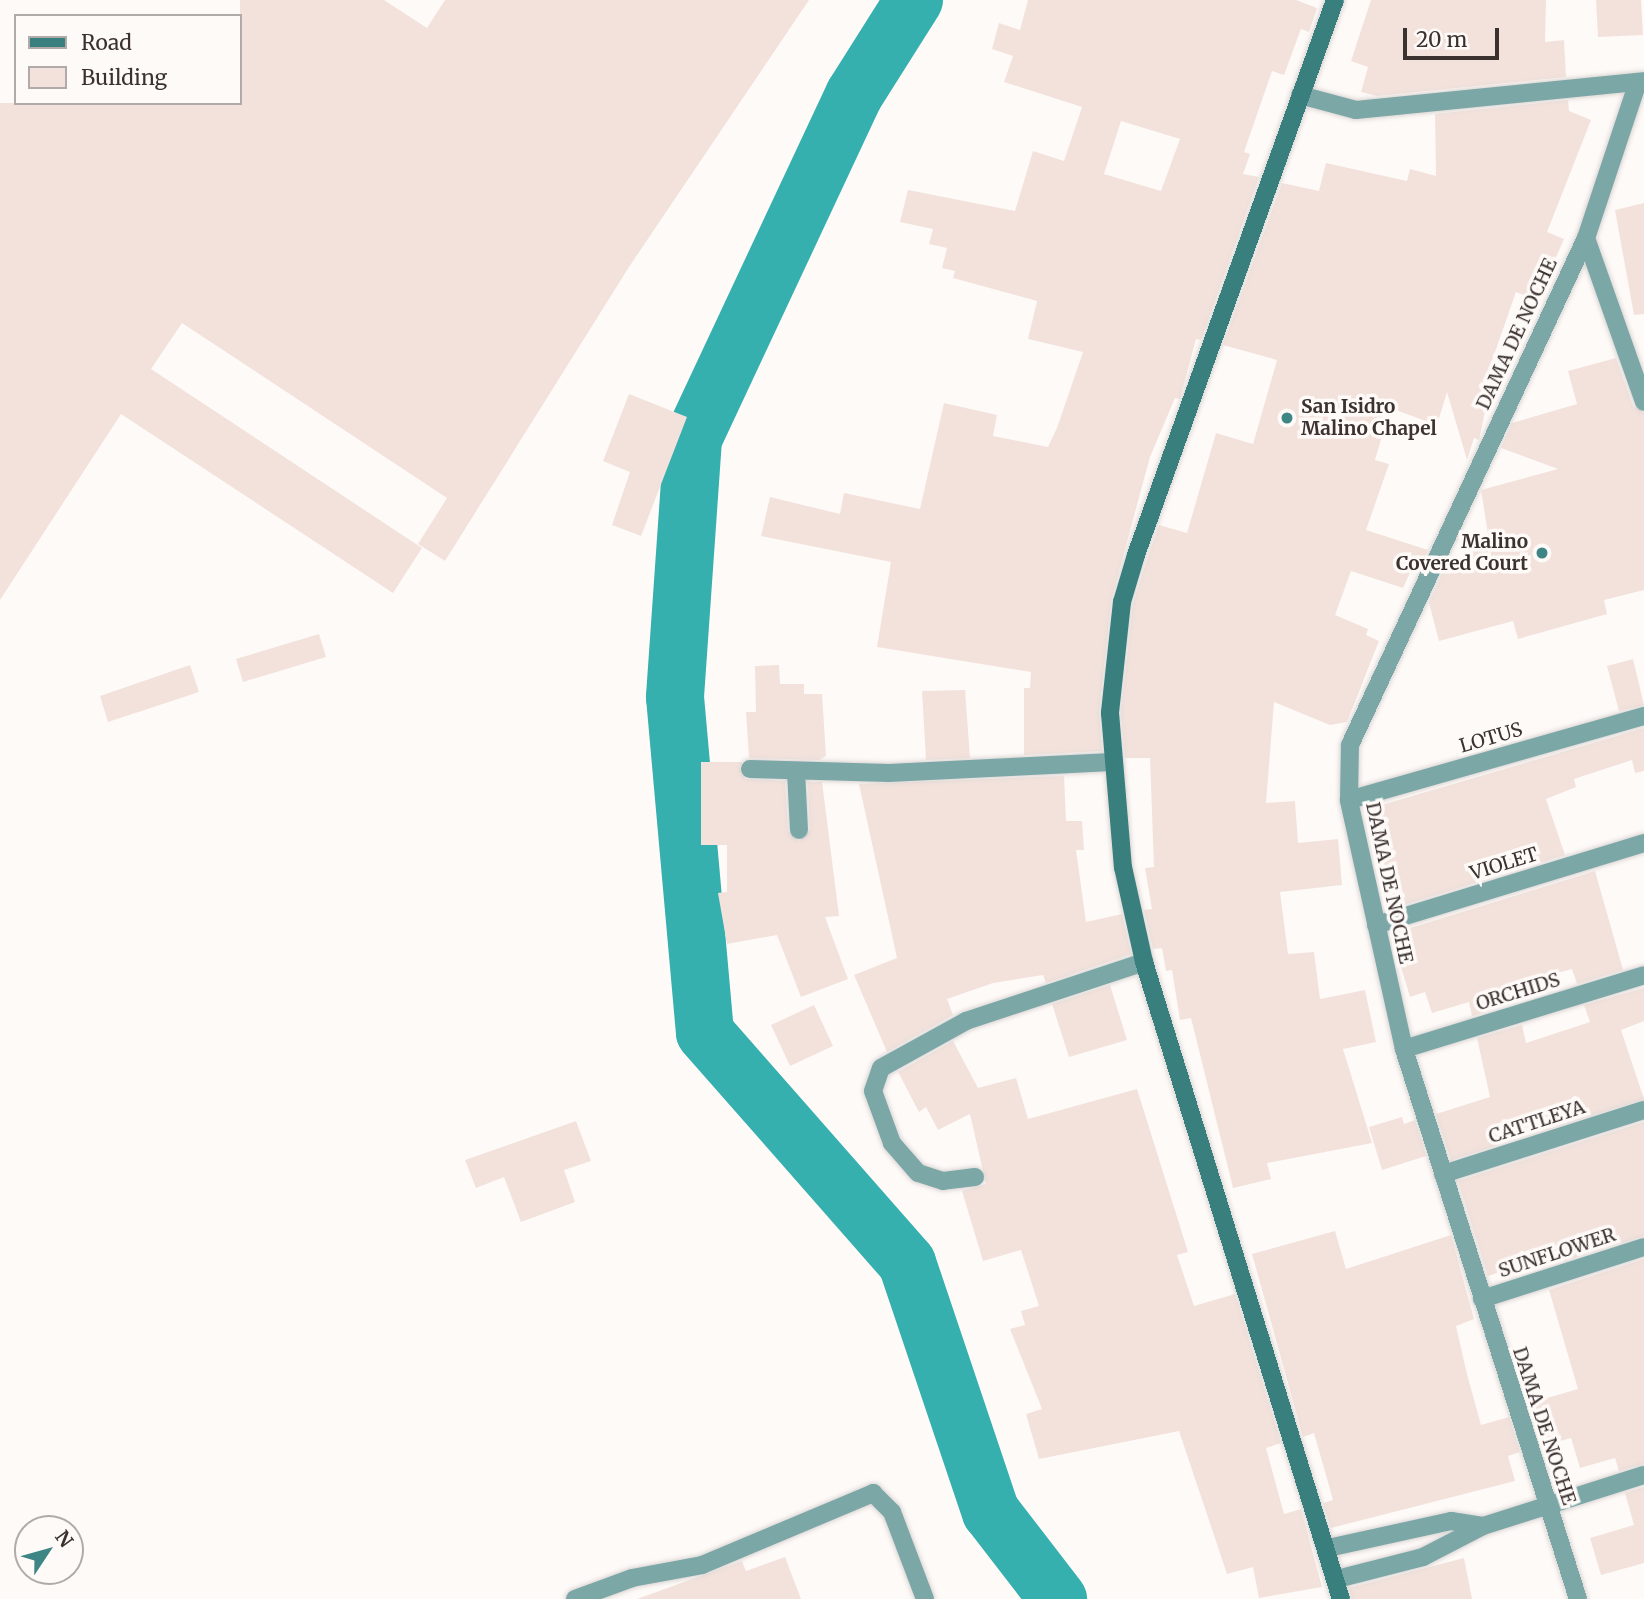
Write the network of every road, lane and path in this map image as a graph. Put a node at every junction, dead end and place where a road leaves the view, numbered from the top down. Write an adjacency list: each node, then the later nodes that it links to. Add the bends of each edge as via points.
1 (1335, 0): 3 (street)
2 (1641, 82): 3 (street, via 1379,109); 4 (street, DAMA DE NOCHE)
3 (1300, 95): 8 (street, via 1122,602 1110,713)
4 (1638, 108): 5 (street, DAMA DE NOCHE)
5 (1586, 238): 6 (street); 11 (street, DAMA DE NOCHE, via 1350,745)
6 (1644, 401)
7 (1644, 716): 11 (street, LOTUS)
8 (1112, 762): 10 (street); 15 (street, via 1123,867)
9 (750, 769): 10 (street)
10 (796, 771): 12 (street)
11 (1349, 800): 14 (street, DAMA DE NOCHE)
12 (799, 830)
13 (1644, 843): 14 (street, VIOLET)
14 (1376, 925): 17 (street, DAMA DE NOCHE)
15 (1144, 962): 20 (street, via 966,1021 881,1068 873,1091 892,1143 918,1173 943,1181); 27 (street)
16 (1644, 975): 17 (street, ORCHIDS)
17 (1404, 1049): 19 (street, DAMA DE NOCHE)
18 (1644, 1110): 19 (street, CATTLEYA)
19 (1443, 1174): 22 (street, DAMA DE NOCHE)
20 (975, 1177)
21 (1644, 1247): 22 (street, SUNFLOWER)
22 (1482, 1299): 24 (street, DAMA DE NOCHE)
23 (1644, 1475): 24 (street)
24 (1547, 1506): 25 (street); 33 (street, DAMA DE NOCHE)
25 (1483, 1526): 26 (street, via 1451,1521); 28 (street, via 1455,1546)
26 (1367, 1538): 27 (street); 28 (street)
27 (1328, 1548): 29 (street)
28 (1376, 1570): 29 (street)
29 (1337, 1579): 32 (street)
30 (575, 1599): 31 (street, via 632,1578 702,1565 873,1493 892,1512)
31 (925, 1599)
32 (1341, 1599)
33 (1578, 1599)

